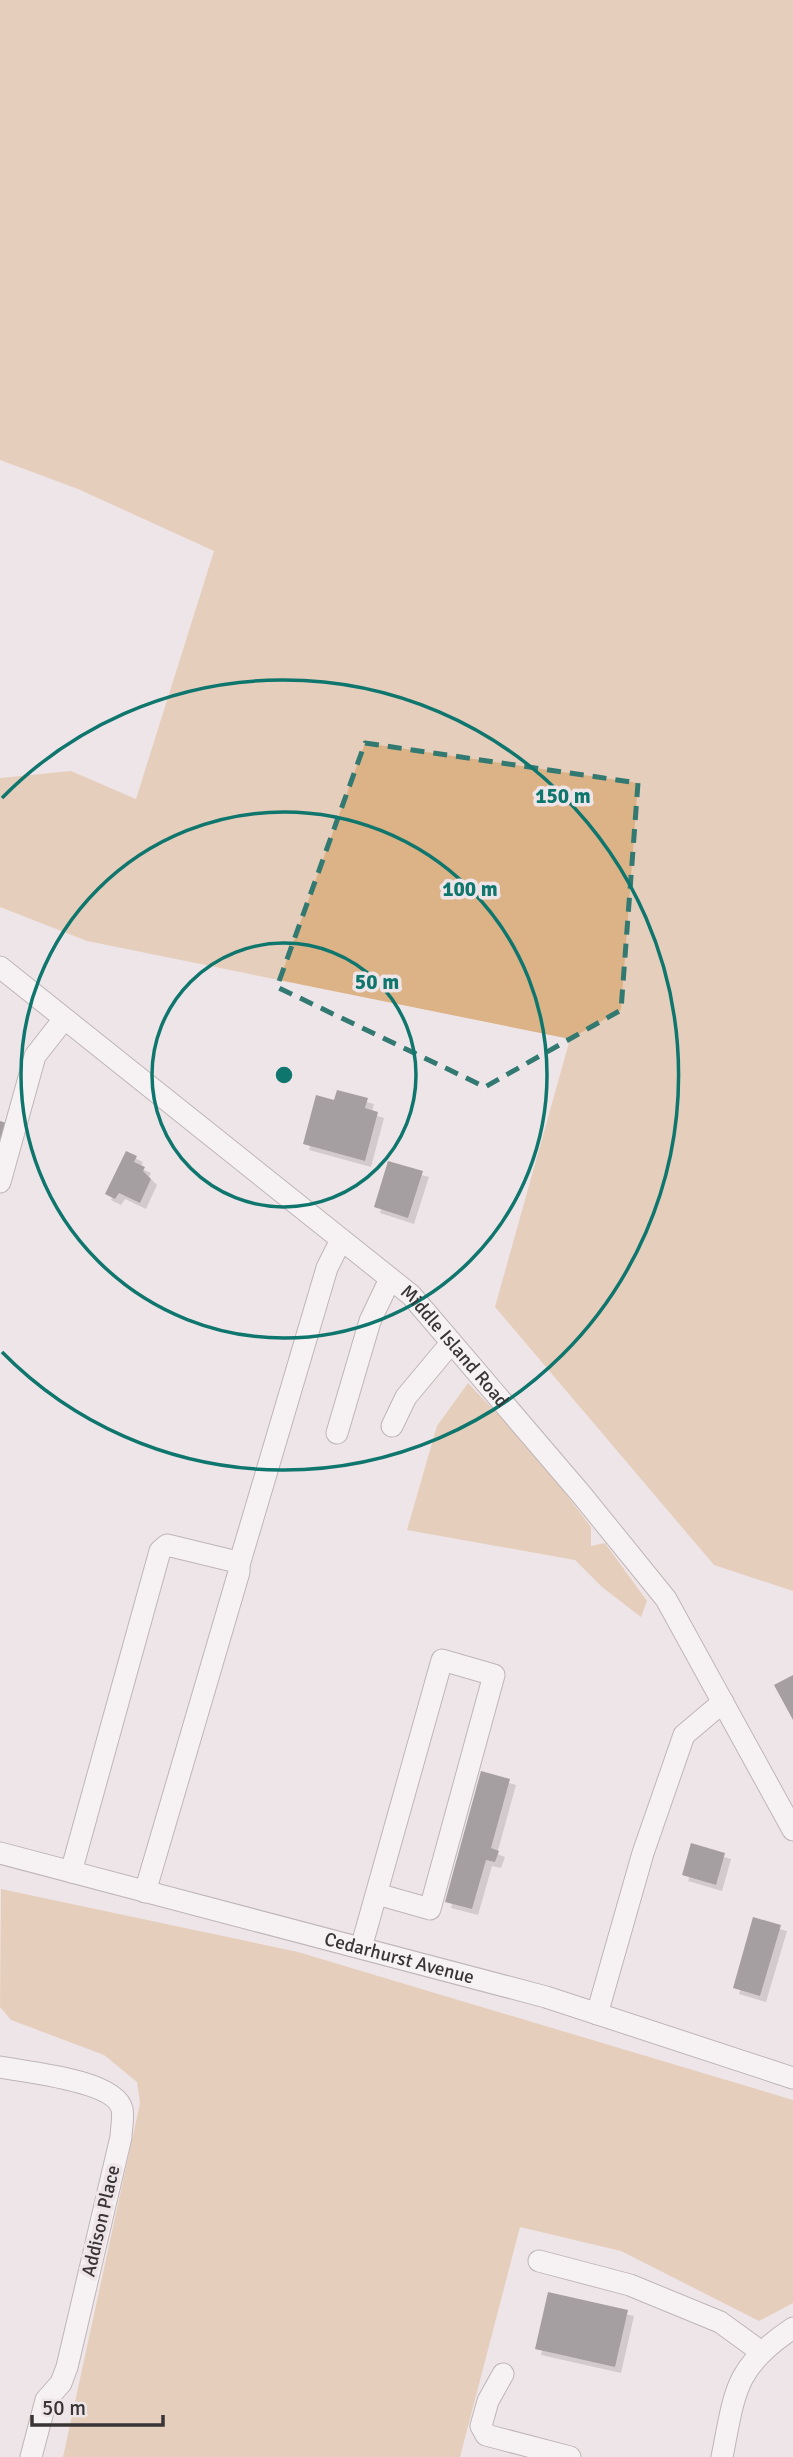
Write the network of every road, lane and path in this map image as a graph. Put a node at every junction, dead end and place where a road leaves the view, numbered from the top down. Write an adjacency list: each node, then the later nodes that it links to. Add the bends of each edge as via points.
1 (0, 967): 2 (street, Middle Island Road)
2 (64, 1018): 3 (street, via 35,1056); 4 (street, Middle Island Road)
3 (0, 1182)
4 (341, 1240): 5 (street, Middle Island Road); 9 (street, via 327,1268)
5 (390, 1279): 6 (street, Middle Island Road, via 411,1295); 8 (street, via 370,1321)
6 (452, 1343): 7 (street, via 406,1397); 10 (street, Middle Island Road, via 666,1599)
7 (392, 1426)
8 (337, 1433)
9 (239, 1564): 13 (street, via 167,1545 160,1551); 14 (street)
10 (723, 1702): 11 (street, Middle Island Road); 17 (street, via 684,1735 643,1853)
11 (793, 1830)
12 (0, 1853): 13 (street, Cedarhurst Avenue)
13 (71, 1872): 14 (street, Cedarhurst Avenue)
14 (145, 1892): 16 (street, Cedarhurst Avenue)
15 (377, 1894): 15 (street, via 442,1660 494,1675 430,1909); 16 (street)
16 (360, 1948): 17 (street, Cedarhurst Avenue)
17 (597, 2014): 19 (street, Cedarhurst Avenue)
18 (0, 2067): 24 (street, Addison Place, via 90,2085 111,2095 122,2108 121,2137 67,2367 61,2383 46,2400)
19 (793, 2078)
20 (539, 2261): 22 (street, via 630,2285 720,2322)
21 (793, 2328): 22 (street)
22 (760, 2351): 26 (street, via 735,2389)
23 (502, 2374): 25 (street, via 481,2426 486,2435)
24 (31, 2457)
25 (570, 2457)
26 (722, 2457)

